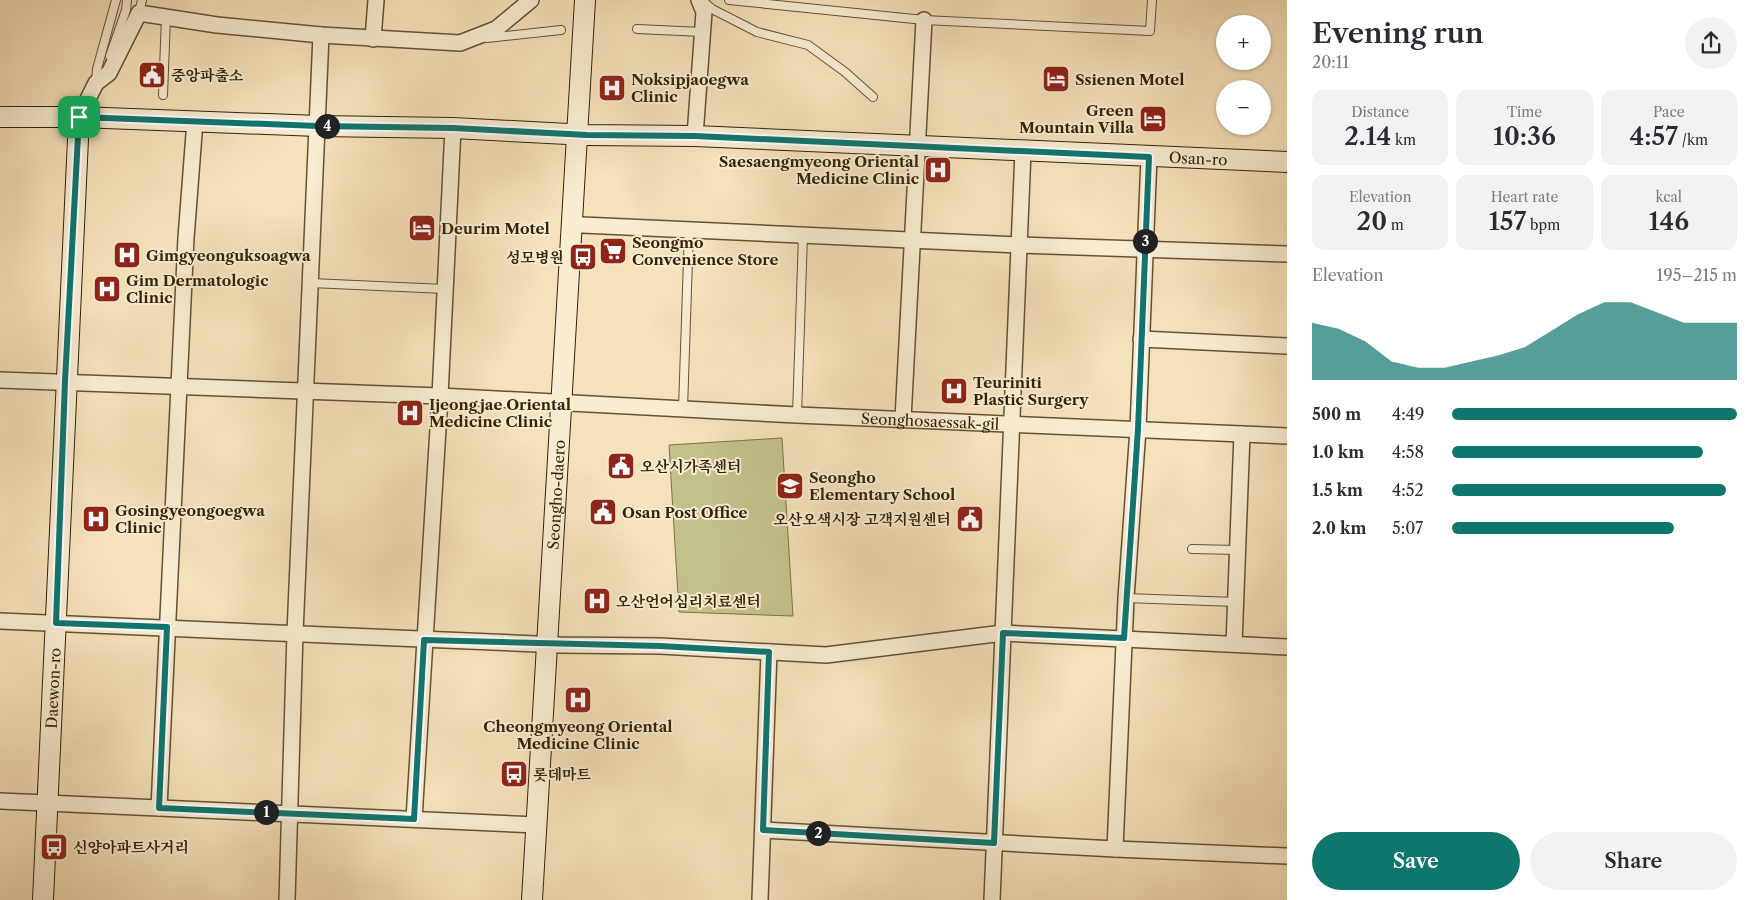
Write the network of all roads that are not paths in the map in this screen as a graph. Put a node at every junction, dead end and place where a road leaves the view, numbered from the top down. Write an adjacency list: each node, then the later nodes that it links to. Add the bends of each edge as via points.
1 (116, 0): 19 (lane, via 97,70)
2 (127, 0): 19 (lane, via 109,59)
3 (376, 0): 18 (street)
4 (531, 0): 17 (street, via 496,29)
5 (585, 0): 27 (street, Seongho-daero)
6 (596, 0): 27 (street, Seongho-daero)
7 (701, 0): 15 (street, via 704,12); 21 (lane, via 757,32 808,45)
8 (729, 0): 12 (lane)
9 (1152, 0): 12 (lane, via 1150,31)
10 (141, 4): 11 (street); 19 (street, via 109,73)
11 (166, 17): 16 (street); 20 (lane)
12 (924, 20): 29 (street)
13 (637, 29): 15 (lane)
14 (561, 30): 17 (lane)
15 (702, 32): 28 (street)
16 (321, 35): 18 (street); 25 (street)
17 (475, 38): 18 (street, via 460,43)
18 (373, 39)
19 (98, 82): 23 (street)
20 (163, 95)
21 (873, 98)
22 (0, 117): 23 (street, Osan-ro)
23 (79, 117): 24 (street, Osan-ro); 45 (street, Daewon-ro)
24 (195, 121): 25 (street, Osan-ro); 46 (street)
25 (318, 126): 26 (street, Osan-ro); 40 (street)
26 (453, 128): 27 (street, Osan-ro); 41 (street)
27 (582, 134): 28 (street, Osan-ro); 33 (street, Seongho-daero); 49 (street, Seongho-daero)
28 (695, 136): 29 (street, Osan-ro)
29 (918, 146): 30 (street, Osan-ro); 36 (street)
30 (1023, 151): 31 (street, Osan-ro); 37 (street)
31 (1149, 157): 32 (street, Osan-ro); 38 (street)
32 (1287, 162)
33 (582, 225): 34 (street); 49 (street, Seongho-daero)
34 (688, 230): 35 (street); 50 (lane)
35 (803, 235): 36 (street); 51 (lane)
36 (913, 240): 37 (street); 52 (street)
37 (1019, 245): 38 (street); 53 (street)
38 (1144, 250): 39 (street); 42 (street)
39 (1287, 254)
40 (311, 283): 41 (lane); 47 (street)
41 (445, 288): 48 (street)
42 (1141, 339): 43 (street); 54 (street)
43 (1287, 346)
44 (0, 380): 45 (street, Seonghosaessak-gil)
45 (65, 381): 46 (street, Seonghosaessak-gil); 62 (street, Daewon-ro)
46 (178, 386): 47 (street, Seonghosaessak-gil); 63 (street)
47 (306, 391): 48 (street, Seonghosaessak-gil); 64 (street)
48 (440, 396): 49 (street, Seonghosaessak-gil); 67 (street)
49 (566, 403): 50 (street, Seonghosaessak-gil); 69 (street, Seongho-daero)
50 (683, 409): 51 (street, Seonghosaessak-gil)
51 (797, 415): 52 (street, Seonghosaessak-gil)
52 (903, 419): 53 (street, Seonghosaessak-gil)
53 (1011, 424): 54 (street, Seonghosaessak-gil); 65 (street)
54 (1138, 429): 55 (street, Seonghosaessak-gil); 59 (street)
55 (1242, 434): 56 (street, Seonghosaessak-gil); 58 (street)
56 (1287, 436)
57 (1192, 548): 58 (lane)
58 (1238, 550): 60 (street)
59 (1126, 598): 60 (lane); 66 (street)
60 (1236, 602): 68 (street)
61 (0, 621): 62 (street)
62 (56, 623): 63 (street); 73 (street, Daewon-ro)
63 (167, 627): 64 (street); 74 (street)
64 (295, 633): 67 (street); 75 (street)
65 (1003, 633): 66 (street); 71 (street, via 826,655); 79 (street)
66 (1124, 638): 68 (street); 80 (street)
67 (424, 640): 69 (street); 76 (street)
68 (1234, 644): 70 (street)
69 (553, 645): 71 (street); 77 (street, Seongho-daero); 85 (street, Seongho-daero)
70 (1287, 647)
71 (769, 652): 78 (street)
72 (0, 801): 73 (street)
73 (47, 803): 74 (street); 82 (street, Daewon-ro)
74 (159, 808): 75 (street)
75 (290, 813): 76 (street); 83 (street)
76 (414, 819): 77 (street)
77 (536, 826): 84 (street, Seongho-daero)
78 (763, 830): 79 (street); 86 (street)
79 (994, 843): 80 (street); 87 (street)
80 (1115, 849): 81 (street)
81 (1287, 856)
82 (42, 900)
83 (287, 900)
84 (532, 900)
85 (546, 900)
86 (760, 900)
87 (992, 900)

